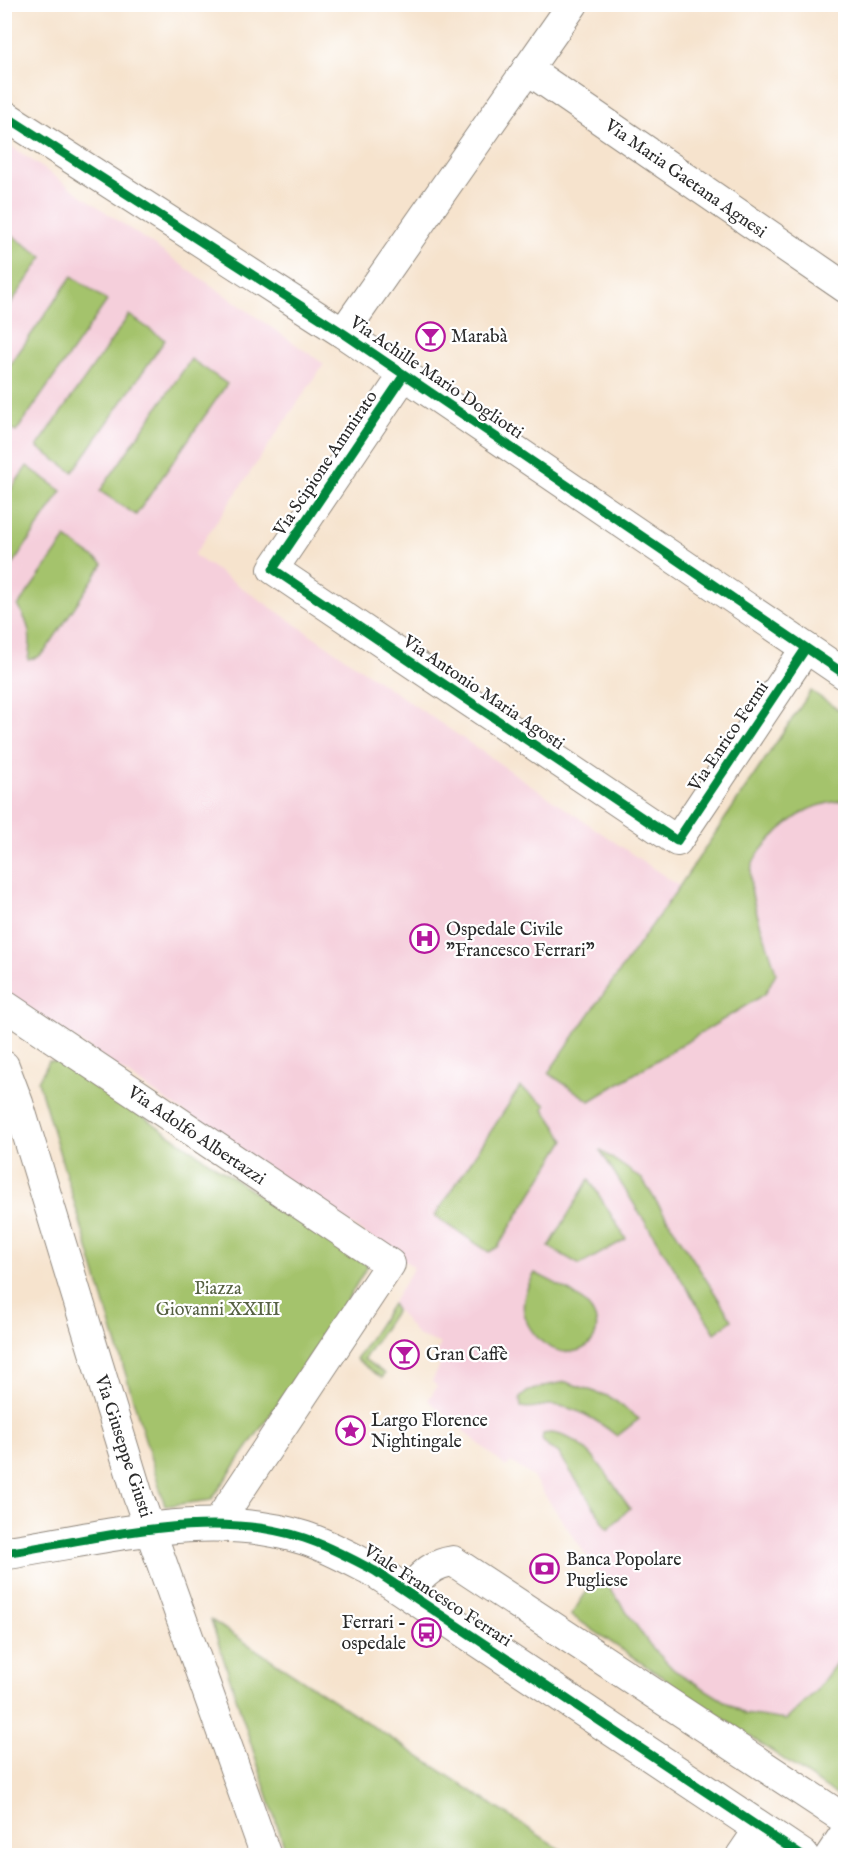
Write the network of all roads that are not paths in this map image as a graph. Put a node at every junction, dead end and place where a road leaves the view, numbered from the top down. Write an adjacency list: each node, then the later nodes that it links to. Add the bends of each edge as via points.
1 (573, 4): 2 (street)
2 (527, 69): 4 (street, Via Maria Gaetana Agnesi); 5 (street)
3 (4, 115): 5 (street, Via Achille Mario Dogliotti)
4 (846, 288)
5 (343, 333): 6 (street, Via Achille Mario Dogliotti)
6 (404, 375): 7 (street, Via Scipione Ammirato); 8 (street, Via Achille Mario Dogliotti)
7 (273, 569): 10 (street, Via Antonio Maria Agosti)
8 (807, 648): 9 (street, Via Achille Mario Dogliotti); 10 (street, Via Enrico Fermi)
9 (846, 675)
10 (677, 842)
11 (4, 1005): 14 (street, Via Adolfo Albertazzi, via 390,1264)
12 (4, 1066): 13 (street, Via Giuseppe Giusti)
13 (11, 1107): 15 (street, Via Giuseppe Giusti)
14 (217, 1524): 15 (street, Viale Francesco Ferrari); 19 (street, Viale Francesco Ferrari, via 304,1538 375,1571)
15 (150, 1530): 16 (street, Viale Francesco Ferrari); 23 (street, Via Giuseppe Giusti)
16 (50, 1546): 17 (street, Viale Francesco Ferrari); 18 (street)
17 (4, 1553)
18 (4, 1572)
19 (407, 1592): 20 (street, Viale Francesco Ferrari, via 428,1570 453,1561); 21 (street, Viale Francesco Ferrari)
20 (846, 1820)
21 (760, 1828): 24 (street); 25 (street, Viale Francesco Ferrari)
22 (846, 1832): 26 (street)
23 (266, 1856)
24 (741, 1856)
25 (802, 1856)
26 (830, 1856)

